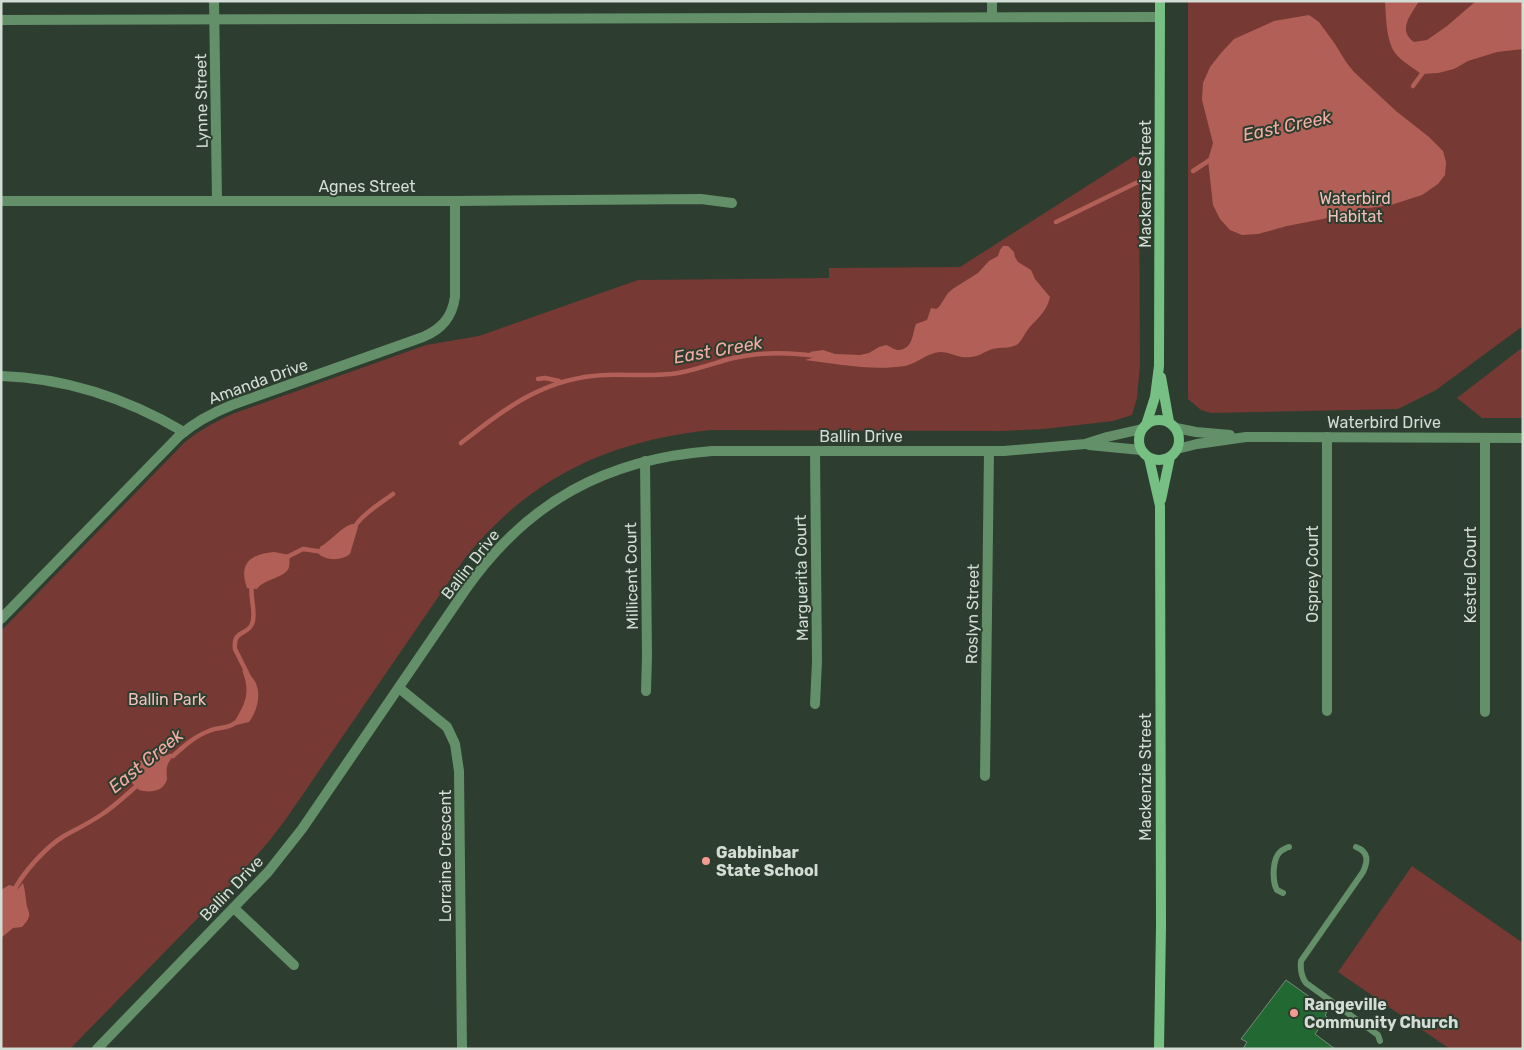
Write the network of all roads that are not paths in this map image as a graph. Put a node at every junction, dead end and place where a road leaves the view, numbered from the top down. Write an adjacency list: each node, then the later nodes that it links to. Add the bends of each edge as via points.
1 (214, 1): 7 (street, Lynne Street)
2 (992, 1): 4 (street)
3 (1160, 1): 5 (main road, Mackenzie Street)
4 (992, 17): 5 (street); 7 (street)
5 (1160, 17): 12 (main road, Mackenzie Street)
6 (1, 20): 7 (street)
7 (214, 20): 8 (street, Lynne Street)
8 (217, 201): 9 (street, Agnes Street); 10 (street, Agnes Street)
9 (455, 201): 11 (street, Agnes Street, via 701,199); 16 (street, Amanda Drive, via 455,297 448,318 438,330 215,411)
10 (1, 202)
11 (732, 203)
12 (1159, 366): 14 (main road, Mackenzie Street); 15 (main road, Mackenzie Street, via 1155,397)
13 (1, 376): 16 (street, via 88,389 138,407)
14 (1172, 425): 15 (main road, via 1156,420); 17 (street, Waterbird Drive, via 1196,432); 22 (main road, via 1180,438)
15 (1144, 427): 21 (street, Ballin Drive); 23 (main road, via 1139,439)
16 (184, 432): 30 (street, Amanda Drive)
17 (1246, 437): 18 (street, Waterbird Drive); 22 (street, Waterbird Drive)
18 (1327, 437): 19 (street, Waterbird Drive); 34 (street, Osprey Court)
19 (1485, 438): 20 (street, Waterbird Drive); 35 (street, Kestrel Court)
20 (1523, 438)
21 (1085, 444): 23 (street, Ballin Drive); 25 (street, Ballin Drive)
22 (1178, 449): 27 (main road)
23 (1141, 450): 26 (main road)
24 (815, 451): 25 (street, Ballin Drive); 28 (street, Ballin Drive, via 712,451); 33 (street, Marguerita Court)
25 (989, 452): 36 (street, Roslyn Street)
26 (1149, 458): 27 (main road, via 1160,461); 29 (main road, Mackenzie Street)
27 (1170, 458): 29 (main road, Mackenzie Street)
28 (645, 461): 31 (street, Ballin Drive, via 612,471 569,492 512,534 480,570); 32 (street, Millicent Court)
29 (1160, 506): 45 (main road, Mackenzie Street)
30 (2, 616)
31 (399, 688): 40 (street, Ballin Drive, via 302,830); 44 (street, Lorraine Crescent, via 447,727 455,744 460,771)
32 (646, 691)
33 (815, 704)
34 (1327, 711)
35 (1485, 712)
36 (985, 776)
37 (1289, 847): 39 (lane, via 1276,856 1274,886)
38 (1356, 847): 42 (lane, via 1366,855 1363,872 1301,961 1300,968 1306,984 1378,1035)
39 (1283, 893)
40 (234, 908): 41 (street); 43 (street, Ballin Drive)
41 (294, 965)
42 (1380, 1041)
43 (97, 1049)
44 (462, 1049)
45 (1159, 1049)

